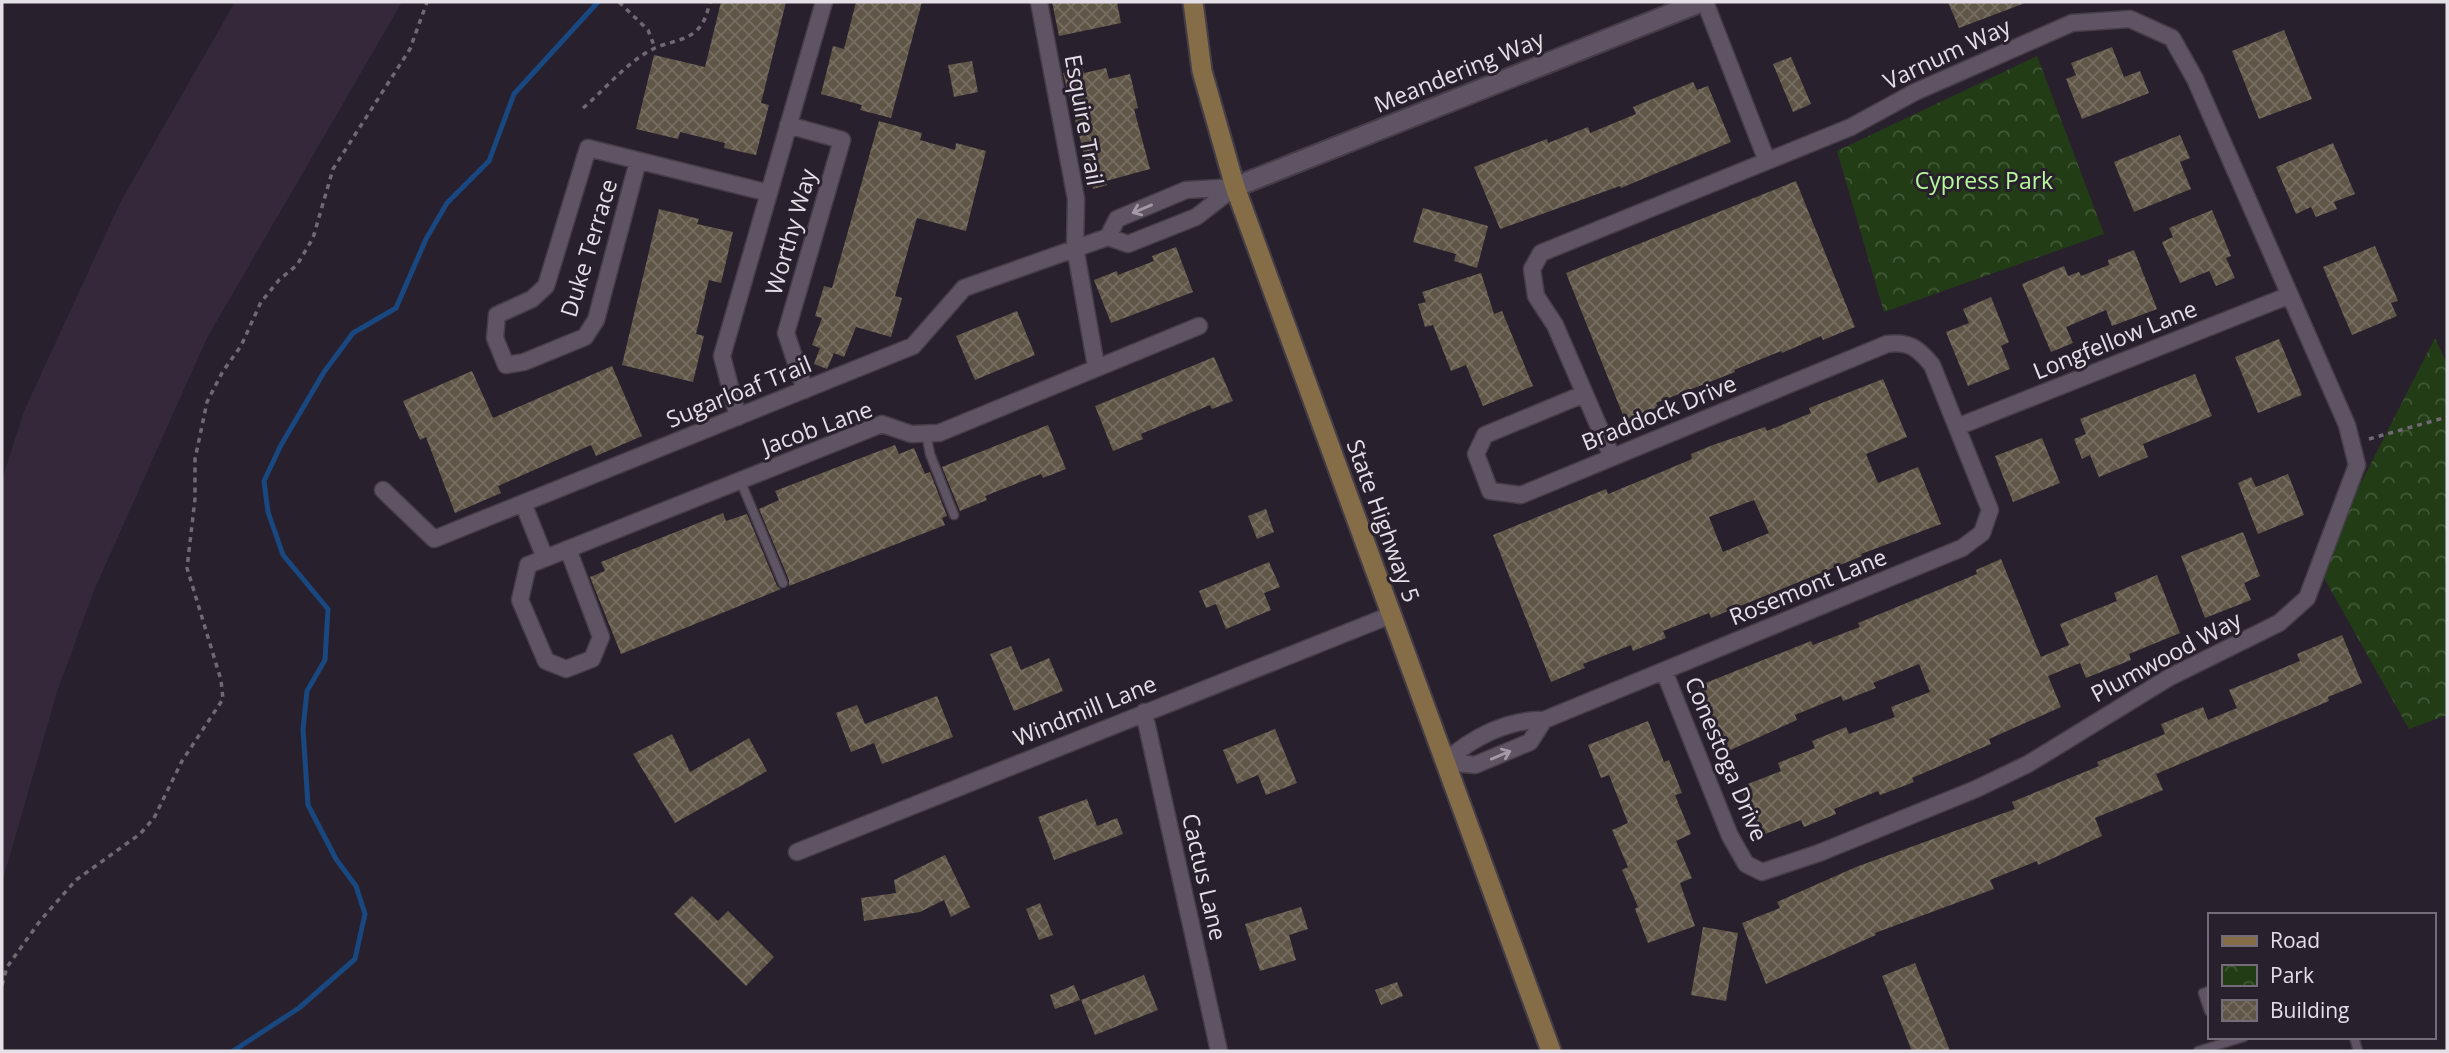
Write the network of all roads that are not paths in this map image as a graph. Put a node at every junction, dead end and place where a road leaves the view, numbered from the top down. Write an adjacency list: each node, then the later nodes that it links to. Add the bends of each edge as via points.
1 (824, 2): 5 (street, Worthy Way)
2 (1039, 2): 11 (street, Esquire Trail, via 1076,199)
3 (1193, 2): 8 (main road, State Highway 5, via 1202,71)
4 (1703, 2): 7 (street); 8 (street, Meandering Way)
5 (788, 125): 9 (street, Worthy Way); 15 (street, Worthy Way, via 842,140 786,333)
6 (638, 161): 6 (street, Duke Terrace, via 588,148 546,286 532,299 497,315 495,338 506,365 585,337 596,320); 9 (street, Duke Terrace)
7 (1767, 161): 12 (street, Varnum Way, via 1851,127 1914,92 2071,23 2130,19 2172,38); 16 (street, Varnum Way, via 1541,253 1532,269 1536,296 1555,325)
8 (1236, 187): 10 (street, Sugarloaf Trail, via 1196,217 1128,244); 10 (street, Sugarloaf Trail, one-way to 10, via 1186,190 1117,219); 28 (main road, State Highway 5)
9 (769, 193): 17 (street, Worthy Way, via 722,356)
10 (1108, 237): 11 (street, Sugarloaf Trail)
11 (1075, 247): 14 (street, Esquire Trail); 15 (street, Sugarloaf Trail, via 964,288 913,346)
12 (2290, 295): 18 (street, Longfellow Lane); 34 (street, Plumwood Way, via 2357,465 2307,598 2279,623 2170,677 2028,764 1976,789 1762,872)
13 (1199, 326): 14 (street, Jacob Lane)
14 (1096, 366): 19 (street, Jacob Lane, via 939,433)
15 (806, 390): 17 (street, Sugarloaf Trail)
16 (1584, 394): 20 (street); 20 (street, Braddock Drive, via 1485,435 1476,454 1480,471 1490,491 1521,495)
17 (738, 417): 23 (street, Sugarloaf Trail)
18 (1957, 427): 20 (street, Braddock Drive, via 1932,365 1920,349 1904,342 1886,344); 29 (street, Rosemont Lane, via 1990,510 1982,533 1962,548)
19 (926, 433): 21 (street, Jacob Lane, via 911,434 882,424); 24 (lane)
20 (1612, 457)
21 (740, 480): 25 (street, Jacob Lane); 27 (lane)
22 (383, 491): 23 (street, Sugarloaf Trail, via 434,539)
23 (523, 503): 26 (street)
24 (954, 515)
25 (568, 549): 26 (street, Jacob Lane); 26 (street, Jacob Lane, via 601,637 592,659 566,669 546,661 520,600 528,565)
26 (545, 558)
27 (783, 583)
28 (1391, 615): 30 (street, Windmill Lane); 32 (main road, State Highway 5)
29 (1664, 671): 31 (street, Rosemont Lane); 34 (street, Conestoga Drive, via 1730,836)
30 (1144, 712): 33 (street, Windmill Lane); 38 (street, Cactus Lane)
31 (1544, 720): 32 (street, Rosemont Lane, via 1525,720 1465,743); 32 (street, Rosemont Lane, one-way to 31, via 1475,765 1497,756 1530,742)
32 (1445, 762): 39 (main road, State Highway 5)
33 (797, 852)
34 (1746, 864)
35 (2208, 991): 36 (lane, via 2203,993)
36 (2208, 1009)
37 (2219, 1041): 40 (lane)
38 (1219, 1051)
39 (1550, 1051)
40 (2198, 1051)

